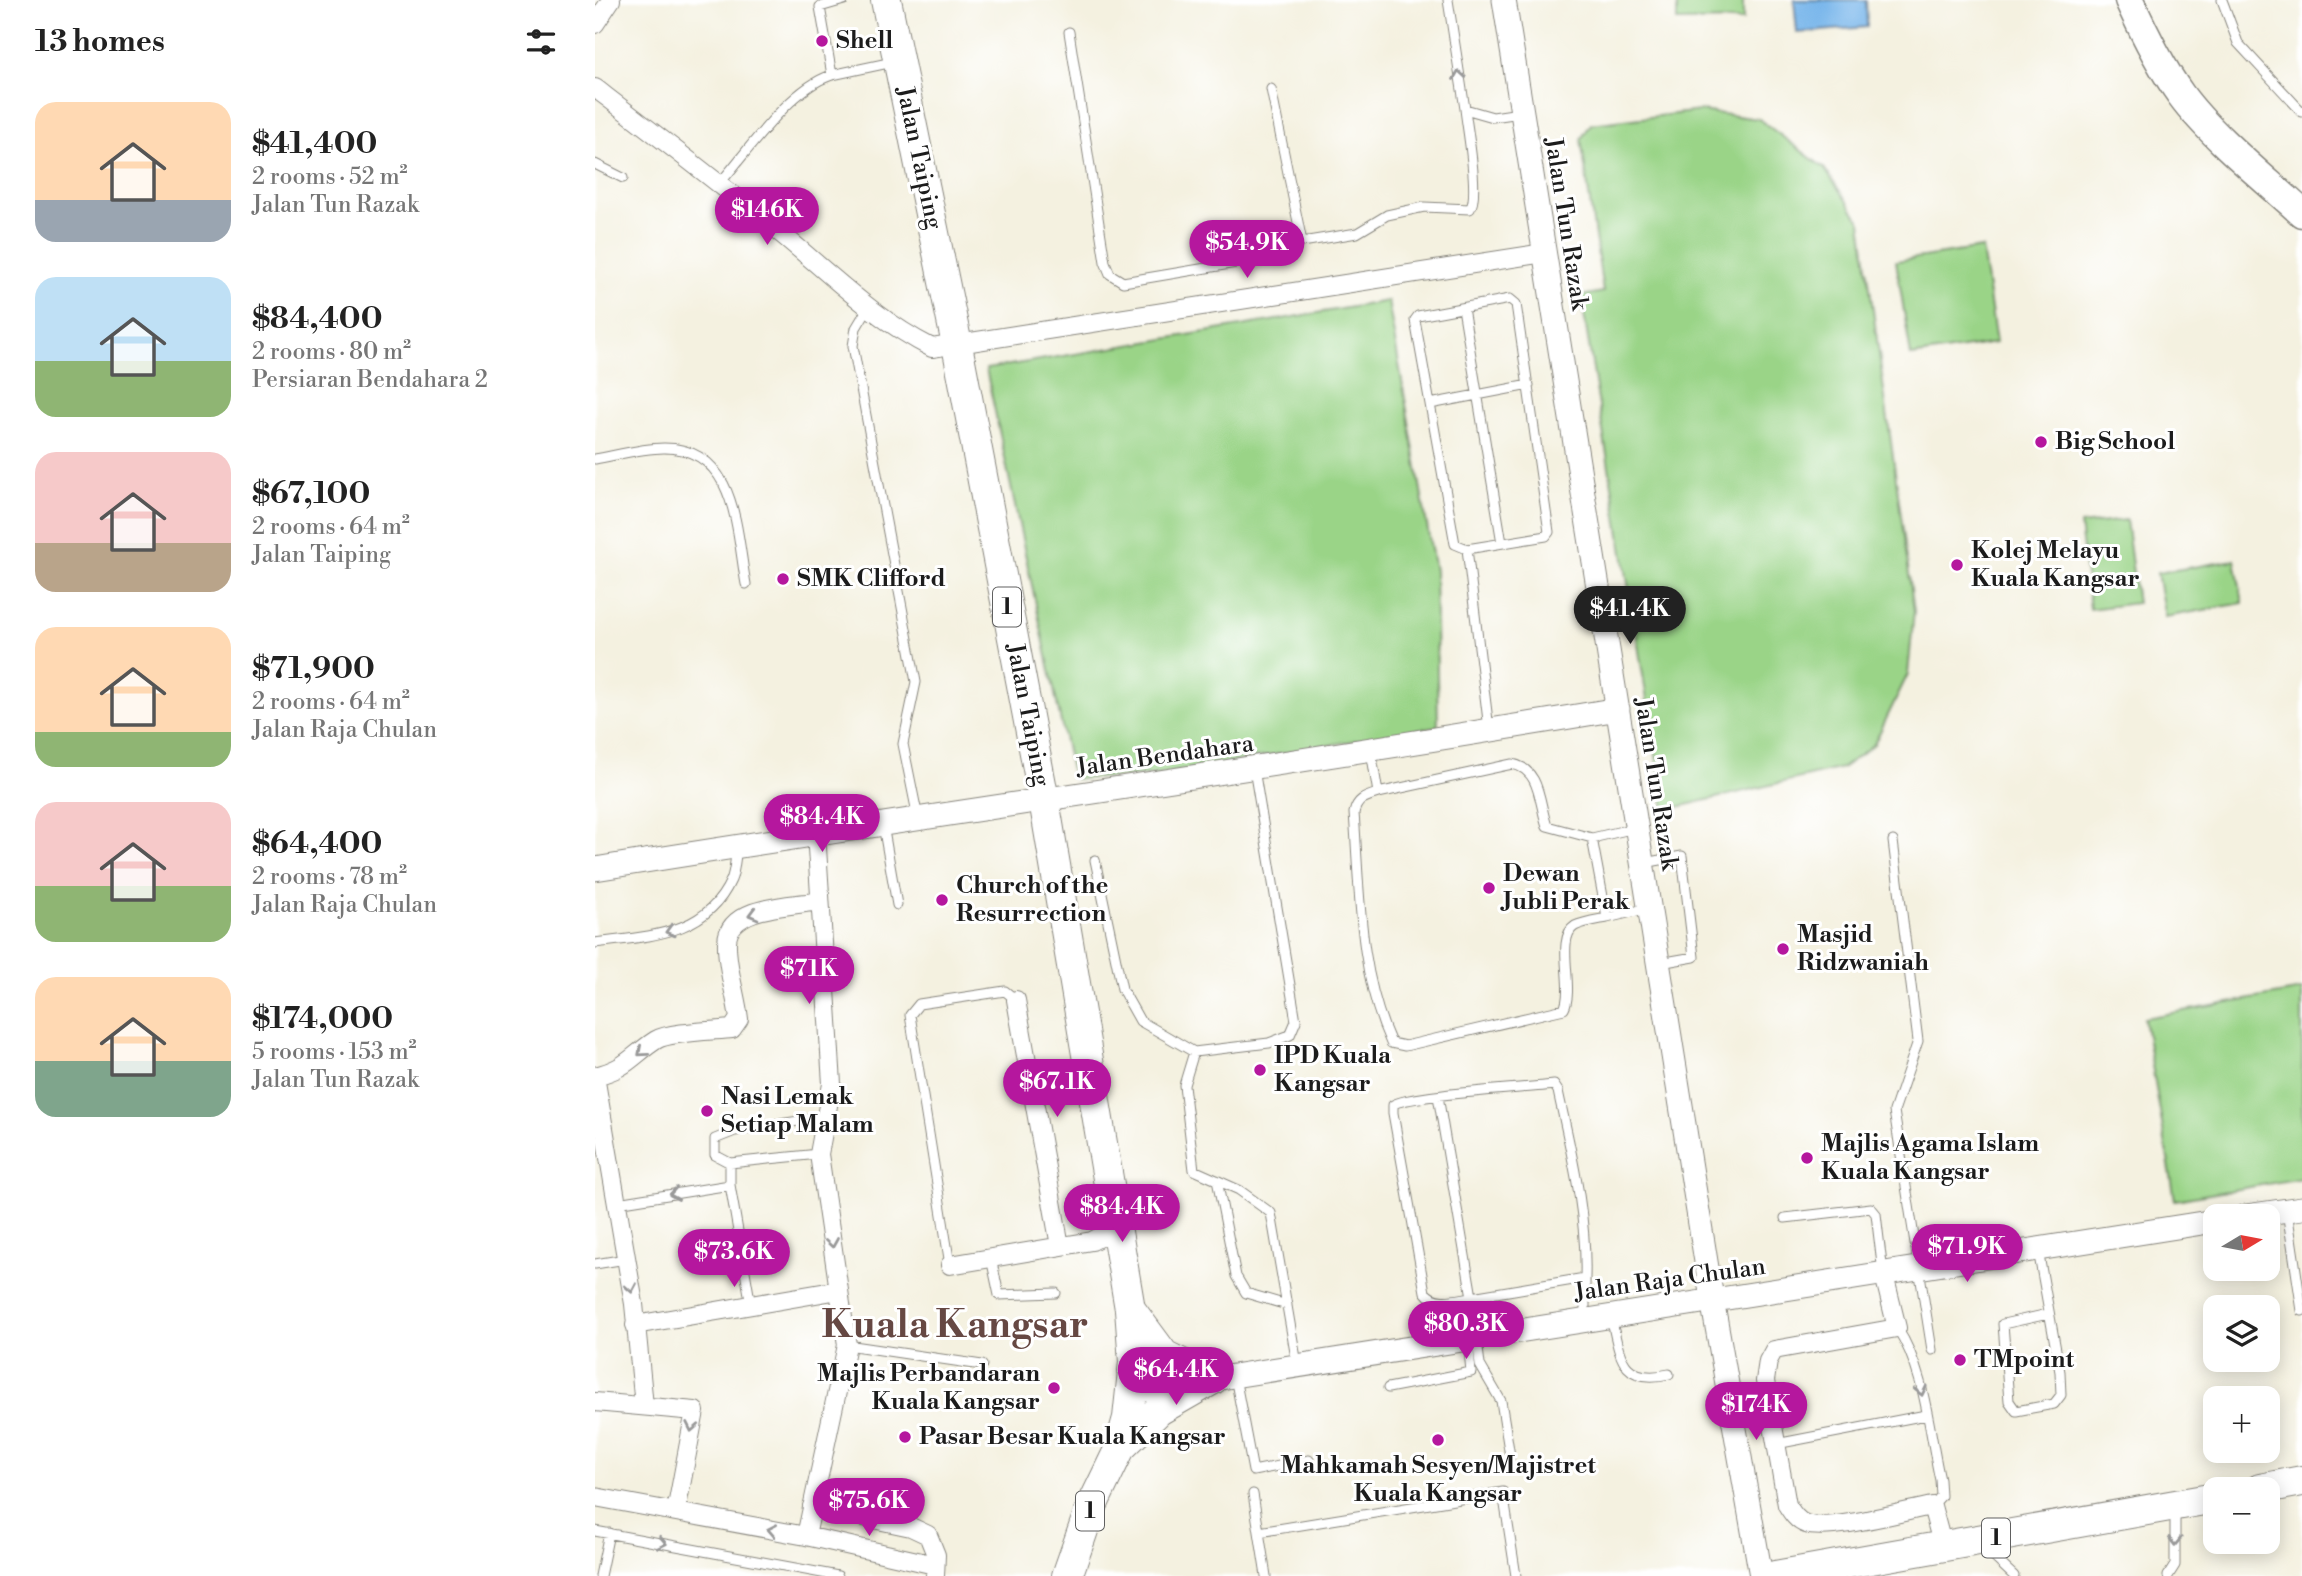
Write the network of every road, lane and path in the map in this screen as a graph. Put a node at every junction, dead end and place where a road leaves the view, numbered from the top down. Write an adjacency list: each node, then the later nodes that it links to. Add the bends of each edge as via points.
1 (611, 0): 8 (street)
2 (844, 0): 11 (lane, via 820,7)
3 (886, 0): 10 (highway, Jalan Taiping / 1)
4 (1448, 0): 14 (lane, one-way to 4)
5 (1504, 0): 16 (street, Jalan Tun Razak)
6 (2129, 0): 20 (main road, via 2182,97)
7 (2222, 0): 15 (lane, via 2238,43)
8 (595, 24)
9 (1069, 32): 21 (lane, via 1110,274 1122,282 1242,262)
10 (898, 61): 11 (lane); 25 (highway, Jalan Taiping / 1)
11 (832, 75): 19 (lane, via 815,80 797,96)
12 (595, 88): 19 (street)
13 (1271, 89): 21 (lane)
14 (1465, 109): 16 (lane, via 1493,117); 21 (lane, via 1473,207 1423,207 1387,215 1357,233)
15 (2302, 112)
16 (1522, 113): 22 (street, Jalan Tun Razak)
17 (595, 164): 18 (lane)
18 (623, 178)
19 (720, 183): 23 (street)
20 (2302, 213)
21 (1302, 242)
22 (1544, 253): 25 (street); 33 (street, Jalan Tun Razak)
23 (868, 307): 25 (street, via 932,348); 39 (lane, via 856,328 853,346 916,682 903,744)
24 (1463, 308): 26 (lane, via 1514,301); 27 (lane); 28 (lane, via 1416,318)
25 (957, 345): 38 (highway, Jalan Taiping / 1)
26 (1529, 385): 27 (lane); 30 (lane, via 1549,532)
27 (1477, 395): 28 (lane); 30 (lane)
28 (1430, 404): 31 (lane, via 1455,544)
29 (595, 458): 32 (lane, via 664,448 693,452 708,461 725,481)
30 (1502, 543): 31 (lane)
31 (1467, 549): 34 (lane)
32 (746, 584)
33 (1618, 709): 34 (street, Jalan Bendahara); 41 (street, Jalan Tun Razak)
34 (1489, 731): 35 (street, Jalan Bendahara)
35 (1371, 751): 36 (street, Jalan Bendahara); 37 (lane)
36 (1254, 769): 38 (street, Jalan Bendahara); 56 (lane, via 1296,1021 1290,1035 1269,1043)
37 (1378, 793): 43 (lane, via 1512,764 1521,766 1537,784 1547,826); 52 (lane, via 1361,799 1354,813 1366,961 1391,1043 1405,1046 1564,1009 1570,999 1568,933 1576,926)
38 (1044, 800): 39 (street, Jalan Bendahara); 66 (highway, Jalan Taiping / 1)
39 (918, 818): 40 (street, Jalan Bendahara)
40 (883, 823): 42 (street, Jalan Bendahara); 50 (lane)
41 (1636, 828): 43 (lane); 47 (street, Jalan Tun Razak)
42 (815, 832): 45 (street, Jalan Bendahara); 49 (street)
43 (1593, 838): 52 (lane)
44 (1893, 841): 77 (lane, via 1918,1041 1894,1111)
45 (737, 846): 48 (street, Jalan Bendahara); 53 (lane, one-way to 53, via 732,879 696,923 661,934)
46 (1095, 860): 56 (lane, via 1122,989 1140,1021)
47 (1642, 864): 51 (street, Jalan Tun Razak); 54 (lane, via 1682,856 1694,957)
48 (595, 869)
49 (820, 901): 57 (street, one-way to 57, via 743,916 732,925 727,942 739,1018 732,1029 658,1038 624,1065); 59 (street, via 832,1084)
50 (897, 905)
51 (1649, 908): 52 (lane); 54 (street, Jalan Tun Razak)
52 (1607, 918)
53 (595, 943)
54 (1658, 964): 83 (street, Jalan Tun Razak)
55 (1016, 1000): 70 (street); 76 (lane, via 1005,990 919,1004 910,1015)
56 (1194, 1052): 62 (lane, via 1184,1085 1194,1170)
57 (595, 1076): 64 (street)
58 (1438, 1096): 79 (lane, via 1554,1085 1580,1201); 82 (lane); 82 (lane, via 1397,1101 1393,1113 1425,1292 1437,1300)
59 (824, 1117): 60 (street); 61 (lane, via 734,1131 715,1139 715,1155)
60 (819, 1154): 61 (lane); 80 (street, one-way to 80)
61 (730, 1163): 63 (lane)
62 (1217, 1180): 84 (lane, via 1271,1213); 84 (lane, via 1236,1276 1246,1293)
63 (730, 1185): 64 (lane, one-way to 64); 85 (lane)
64 (617, 1203): 73 (street)
65 (2294, 1209): 87 (lane)
66 (1113, 1216): 69 (street, via 1105,1234); 74 (highway, Jalan Taiping / 1)
67 (1785, 1218): 78 (lane, via 1871,1208 1876,1214)
68 (2203, 1223): 71 (street, Jalan Raja Chulan)
69 (1092, 1241): 70 (street); 74 (street, via 1108,1246)
70 (1061, 1246): 72 (street)
71 (2038, 1250): 77 (street, Jalan Raja Chulan); 88 (lane)
72 (991, 1258): 76 (street); 81 (lane, via 999,1295)
73 (626, 1259): 75 (lane); 91 (street, one-way to 91)
74 (1121, 1262): 86 (highway, Jalan Taiping / 1)
75 (595, 1264)
76 (950, 1265)
77 (1921, 1270): 78 (street, Jalan Raja Chulan); 95 (lane)
78 (1884, 1275): 83 (street, Jalan Raja Chulan); 92 (street)
79 (1585, 1278): 82 (lane); 90 (lane)
80 (839, 1290): 85 (street); 94 (street)
81 (1056, 1293)
82 (1472, 1297): 93 (lane)
83 (1712, 1299): 89 (street, Jalan Raja Chulan); 131 (street, Jalan Tun Razak)
84 (1287, 1305): 97 (lane)
85 (751, 1306): 91 (street)
86 (1130, 1309): 99 (highway, via 1164,1355); 101 (highway, 1)
87 (2302, 1311)
88 (2048, 1314): 88 (lane, via 2061,1395 2055,1404 2016,1411 2009,1401 2003,1324)
89 (1611, 1315): 90 (street, Jalan Raja Chulan); 98 (lane, via 1621,1360 1632,1372 1649,1379)
90 (1585, 1319): 93 (street, Jalan Raja Chulan)
91 (635, 1325): 103 (street)
92 (1897, 1328): 104 (lane, one-way to 104, via 1916,1368); 105 (street, via 1774,1350 1767,1361 1765,1381)
93 (1472, 1337): 97 (street, Jalan Raja Chulan); 100 (lane, via 1471,1372); 107 (lane, via 1480,1365 1501,1401)
94 (847, 1345): 96 (lane); 115 (street)
95 (1932, 1350)
96 (982, 1365)
97 (1297, 1366): 99 (street, Jalan Raja Chulan)
98 (1669, 1374)
99 (1224, 1378): 101 (street, Jalan Raja Chulan); 106 (highway, via 1159,1410); 108 (lane, via 1253,1471)
100 (1388, 1388)
101 (1132, 1392): 106 (highway, 1)
102 (595, 1402): 103 (street)
103 (644, 1406): 117 (street, one-way to 117, via 695,1411)
104 (1926, 1415): 105 (lane); 116 (lane, via 1940,1480 1941,1496)
105 (1776, 1444): 116 (street, via 1787,1505 1793,1516 1806,1524 1825,1526)
106 (1119, 1450): 128 (highway, 1, via 1090,1510)
107 (1510, 1456)
108 (1309, 1460)
109 (2302, 1481): 110 (highway)
110 (2280, 1485)
111 (1253, 1494): 119 (lane)
112 (595, 1497): 117 (street)
113 (2203, 1500): 114 (highway, 1)
114 (2175, 1505): 122 (highway, 1); 134 (lane, one-way to 134, via 2175,1565)
115 (812, 1506): 121 (street); 125 (street, via 911,1527 928,1535 936,1555)
116 (1932, 1506): 123 (street)
117 (676, 1512): 121 (street, one-way to 117)
118 (595, 1531): 120 (lane)
119 (1259, 1532): 129 (lane); 130 (lane, via 1503,1492)
120 (609, 1534): 126 (lane); 127 (lane, one-way to 127)
121 (806, 1536): 125 (street)
122 (1977, 1541): 123 (highway, 1); 133 (lane)
123 (1943, 1547): 124 (highway, 1)
124 (1882, 1567): 132 (highway, 1)
125 (935, 1571)
126 (600, 1576)
127 (838, 1576)
128 (1067, 1576)
129 (1266, 1576)
130 (1516, 1576)
131 (1761, 1576)
132 (1775, 1576)
133 (2014, 1576)
134 (2168, 1576)

